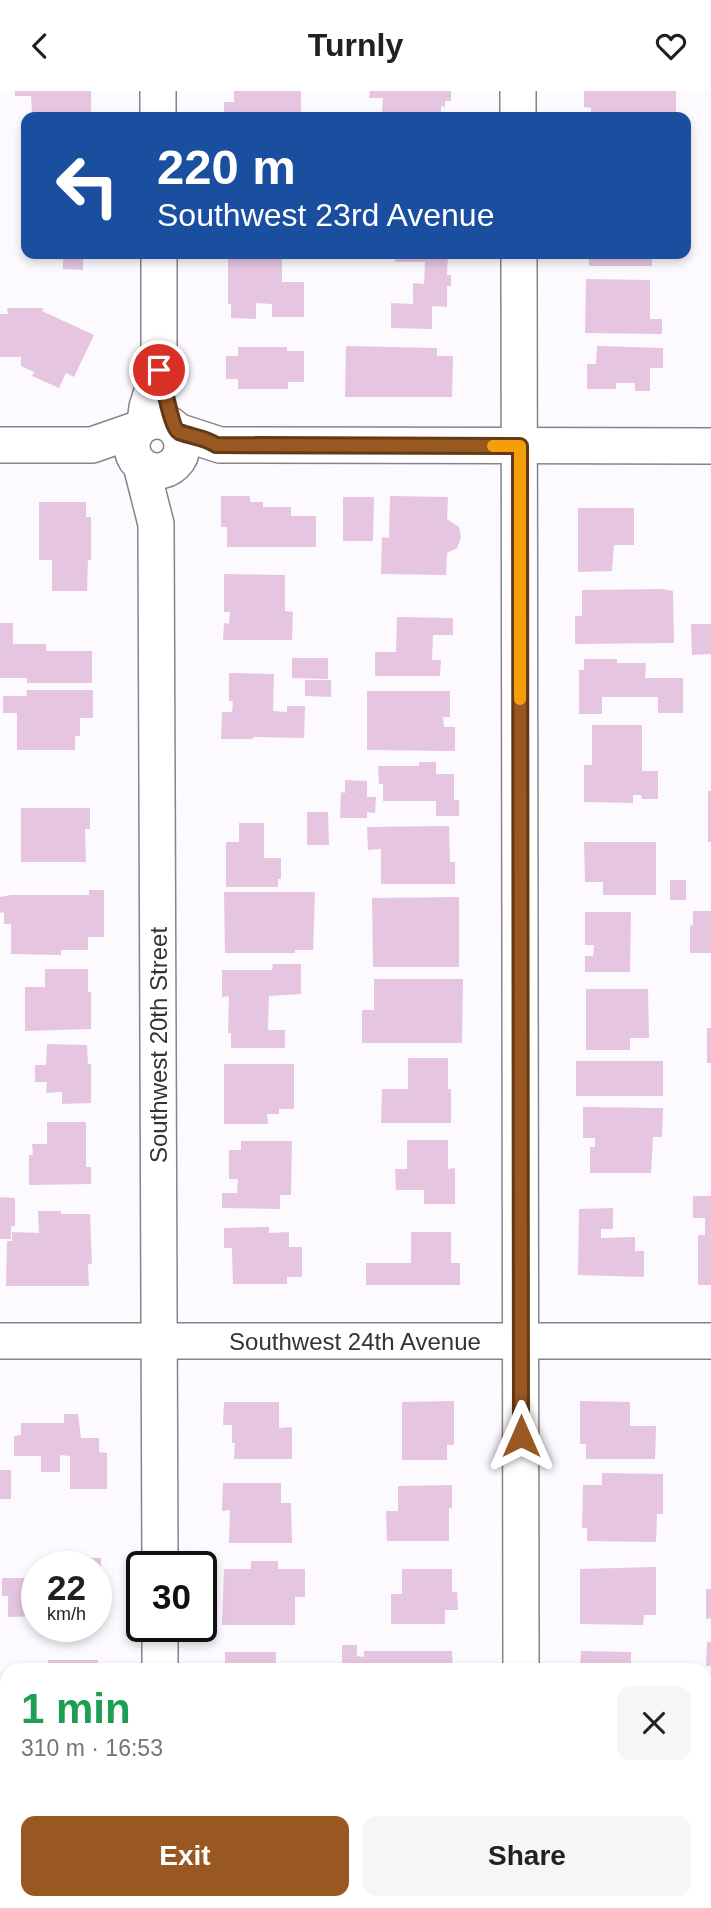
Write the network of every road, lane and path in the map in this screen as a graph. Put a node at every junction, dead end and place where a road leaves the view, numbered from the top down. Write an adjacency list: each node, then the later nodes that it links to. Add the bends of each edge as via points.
1 (158, 91): 3 (street)
2 (518, 91): 4 (street)
3 (158, 112)
4 (518, 112)
5 (159, 259): 7 (street, Southwest 20th Street, via 159,370 147,407)
6 (519, 259): 9 (street)
7 (157, 445): 8 (street); 9 (street, via 206,438 216,445); 12 (street, Southwest 20th Street)
8 (0, 446)
9 (520, 446): 10 (street); 13 (street)
10 (711, 446)
11 (0, 1341): 12 (street, Southwest 24th Avenue)
12 (159, 1341): 13 (street, Southwest 24th Avenue); 15 (street, Southwest 20th Street)
13 (521, 1341): 14 (street, Southwest 24th Avenue); 18 (street)
14 (711, 1341)
15 (160, 1551)
16 (160, 1642): 17 (street)
17 (160, 1663)
18 (521, 1663)

